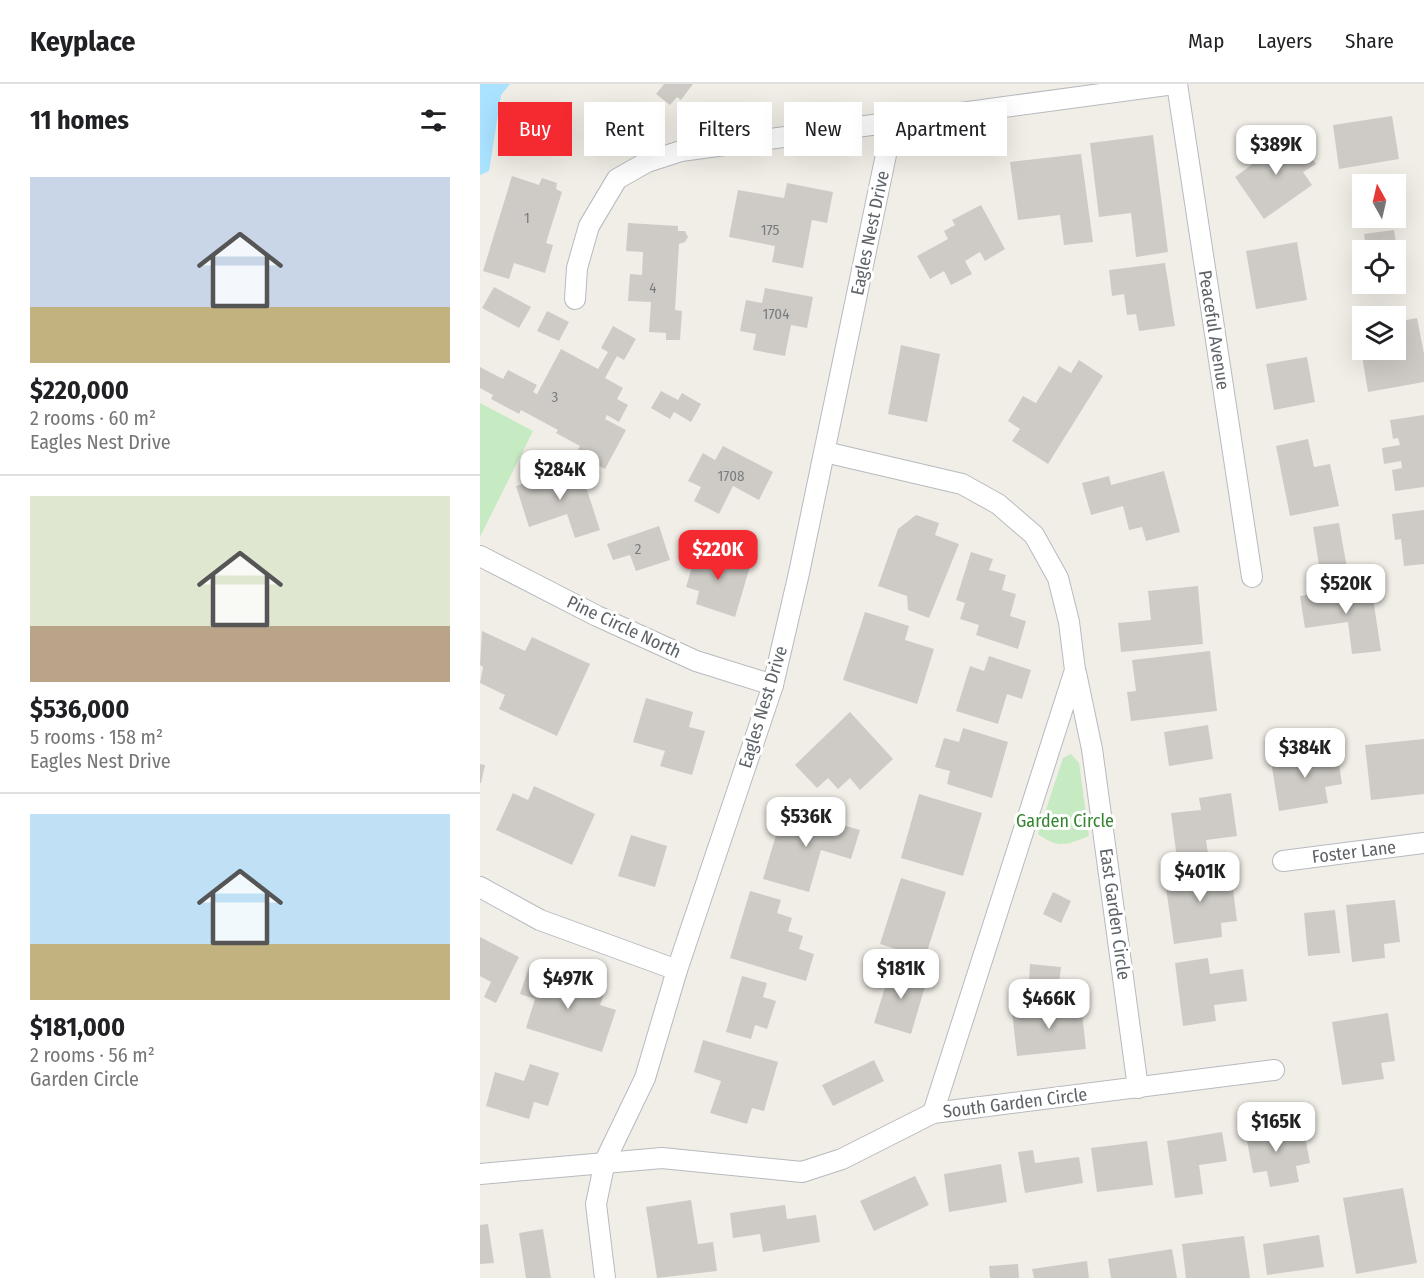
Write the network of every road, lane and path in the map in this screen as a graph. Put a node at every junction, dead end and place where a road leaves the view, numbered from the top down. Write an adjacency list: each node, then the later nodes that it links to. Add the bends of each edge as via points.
1 (1176, 84): 2 (street); 9 (street, Peaceful Avenue)
2 (1111, 88): 3 (street)
3 (1007, 104)
4 (874, 125): 6 (street, via 681,151 617,179 589,226 577,268)
5 (886, 156): 7 (street, Eagles Nest Drive)
6 (575, 299)
7 (825, 452): 10 (street, via 962,484 998,504 1034,535 1058,578); 11 (street, Eagles Nest Drive)
8 (480, 556): 11 (street, Pine Circle North, via 696,661)
9 (1252, 577)
10 (1076, 670): 17 (street, East Garden Circle, via 1092,749); 18 (street)
11 (773, 685): 15 (street, Eagles Nest Drive)
12 (1424, 843): 13 (street, Foster Lane)
13 (1283, 861)
14 (480, 887): 15 (street, via 540,920)
15 (677, 970): 19 (street, Eagles Nest Drive, via 645,1078)
16 (1274, 1070): 17 (street, South Garden Circle)
17 (1138, 1088): 18 (street, South Garden Circle)
18 (933, 1113): 19 (street, South Garden Circle, via 842,1159 802,1172 662,1158)
19 (606, 1161): 20 (street, South Garden Circle); 21 (street, Eagles Nest Drive, via 596,1204)
20 (480, 1173)
21 (604, 1278)

